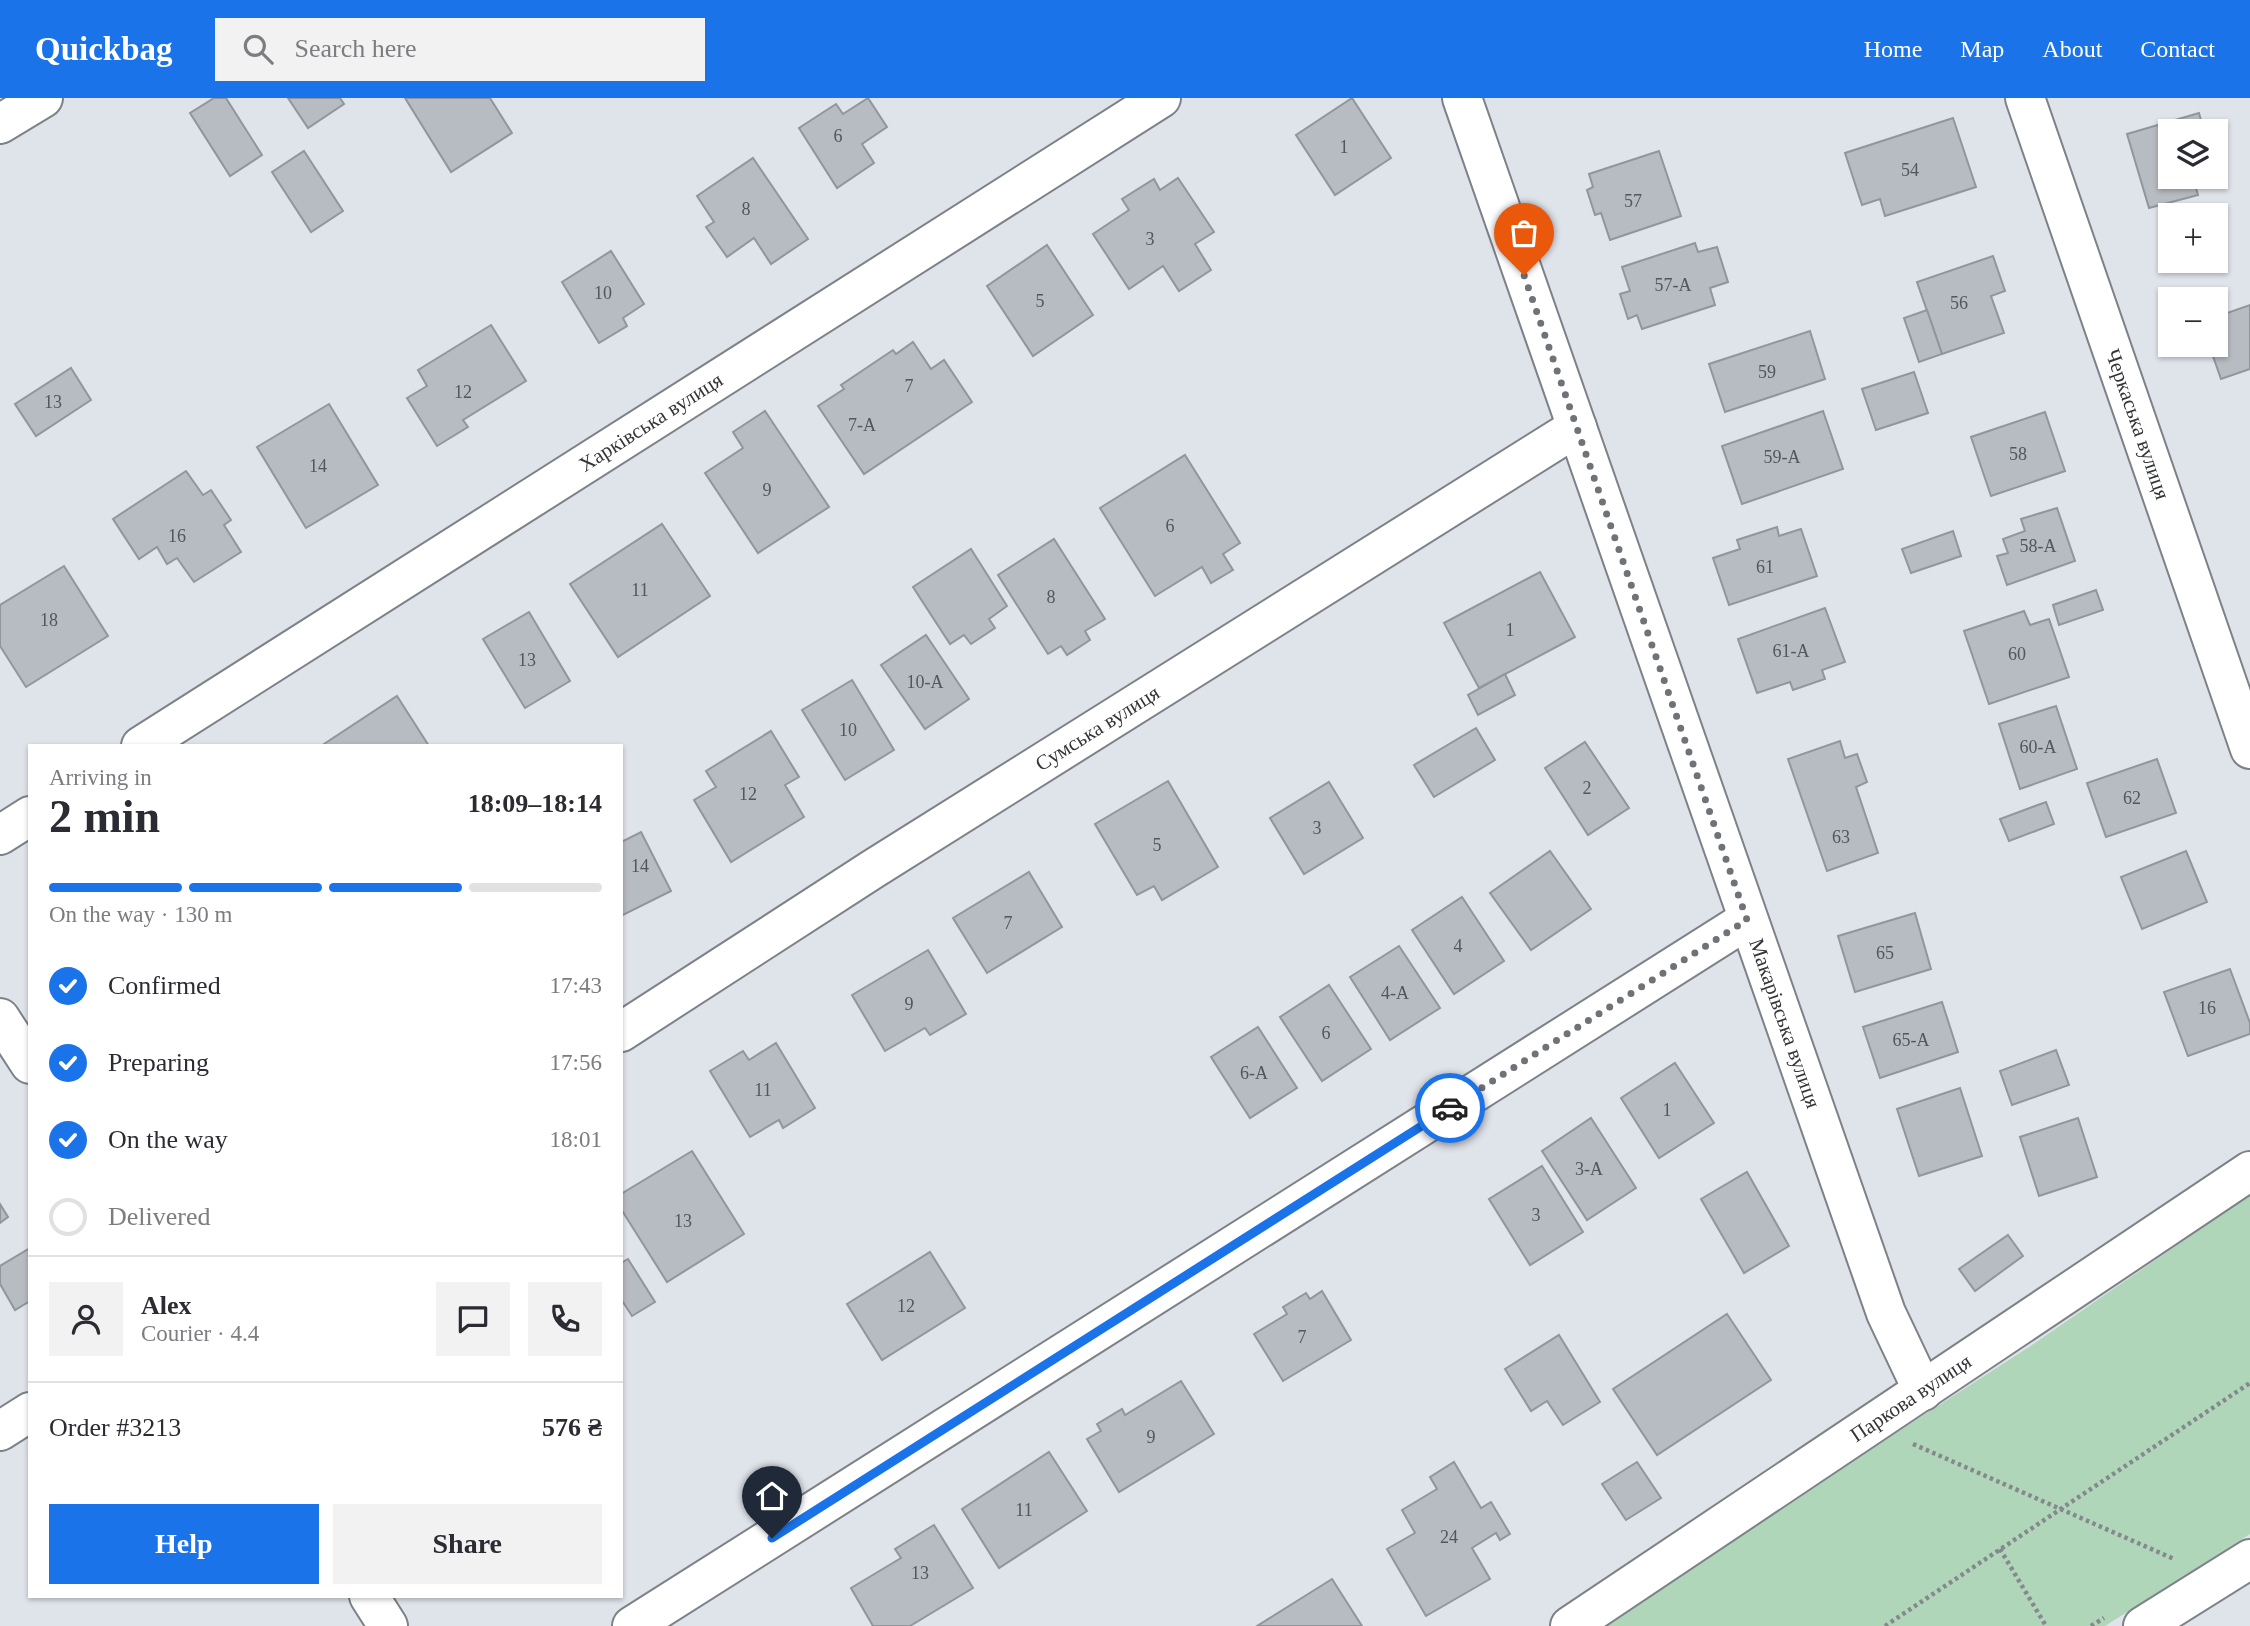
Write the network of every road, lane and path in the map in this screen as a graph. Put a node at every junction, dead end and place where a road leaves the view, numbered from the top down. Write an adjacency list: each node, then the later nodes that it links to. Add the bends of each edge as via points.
1 (43, 98): 5 (street)
2 (1161, 98): 7 (street, Харківська вулиця)
3 (1462, 98): 6 (street, Макарівська вулиця)
4 (2025, 98): 8 (street, Черкаська вулиця)
5 (0, 124)
6 (1577, 427): 11 (street, Макарівська вулиця); 13 (street, Сумська вулиця)
7 (144, 744)
8 (2250, 748)
9 (28, 817): 10 (street)
10 (0, 835)
11 (1747, 920): 17 (street, Макарівська вулиця, via 1886,1313); 27 (street)
12 (0, 1018): 14 (street)
13 (623, 1031)
14 (28, 1061)
15 (2250, 1171): 17 (street, Паркова вулиця)
16 (2250, 1383): 21 (path)
17 (1923, 1391): 28 (street, Паркова вулиця)
18 (28, 1413): 19 (street)
19 (0, 1431)
20 (1909, 1442): 21 (path)
21 (2062, 1508): 22 (path); 23 (path)
22 (2000, 1549): 29 (path); 30 (path)
23 (2175, 1559)
24 (2250, 1559): 31 (street)
25 (370, 1598): 26 (street)
26 (388, 1626)
27 (632, 1626)
28 (1570, 1626)
29 (1885, 1626)
30 (2046, 1626)
31 (2143, 1626)

